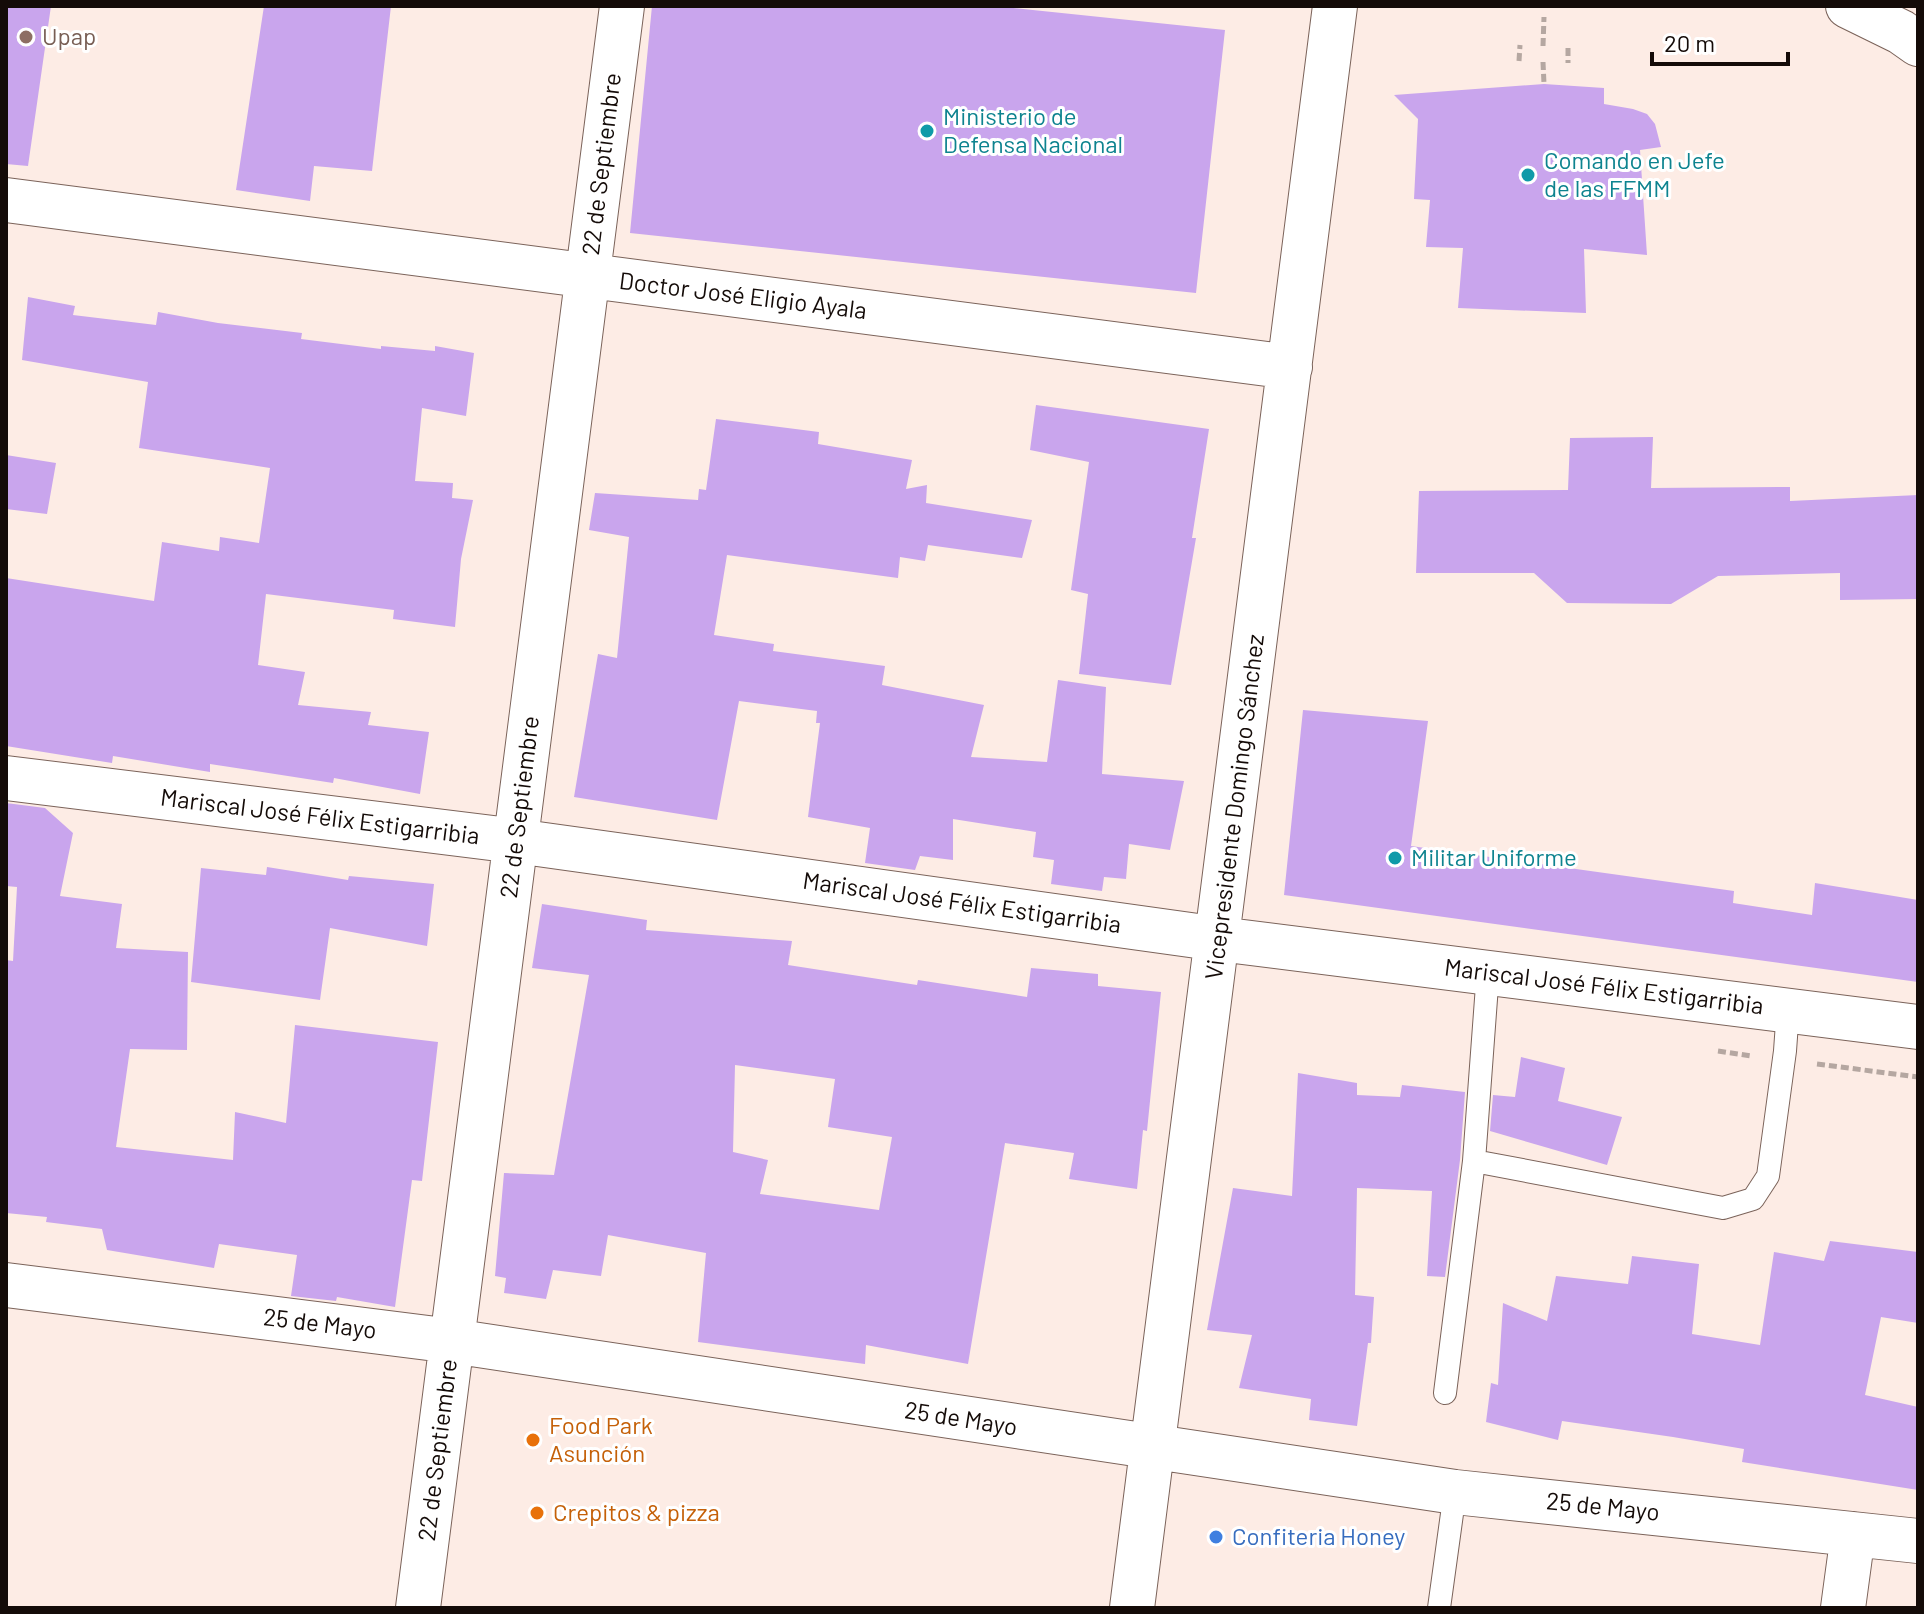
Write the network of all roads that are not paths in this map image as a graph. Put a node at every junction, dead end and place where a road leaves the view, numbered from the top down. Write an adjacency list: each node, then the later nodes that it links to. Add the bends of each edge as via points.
1 (622, 6): 6 (main road, 22 de Septiembre)
2 (1335, 6): 7 (main road, Vicepresidente Domingo Sánchez)
3 (1848, 6): 4 (main road)
4 (1918, 44)
5 (6, 200): 6 (main road, Doctor José Eligio Ayala)
6 (587, 276): 7 (main road, Doctor José Eligio Ayala); 9 (main road, 22 de Septiembre)
7 (1290, 367): 10 (main road, Vicepresidente Domingo Sánchez)
8 (6, 778): 9 (main road, Mariscal José Félix Estigarribia)
9 (516, 841): 10 (main road, Mariscal José Félix Estigarribia); 16 (main road, 22 de Septiembre)
10 (1219, 939): 11 (main road, Mariscal José Félix Estigarribia); 18 (main road, Vicepresidente Domingo Sánchez)
11 (1488, 972): 12 (main road, Mariscal José Félix Estigarribia); 14 (lane)
12 (1788, 1009): 13 (main road, Mariscal José Félix Estigarribia); 14 (lane, via 1768,1176 1753,1199 1723,1208)
13 (1918, 1027)
14 (1474, 1161): 17 (lane)
15 (6, 1285): 16 (main road, 25 de Mayo)
16 (452, 1341): 18 (main road, 25 de Mayo); 22 (main road, 22 de Septiembre)
17 (1445, 1393)
18 (1151, 1448): 19 (main road, 25 de Mayo); 23 (main road, Vicepresidente Domingo Sánchez)
19 (1455, 1492): 20 (main road, 25 de Mayo); 24 (lane)
20 (1853, 1534): 21 (main road, 25 de Mayo); 25 (main road)
21 (1918, 1541)
22 (418, 1608)
23 (1132, 1608)
24 (1439, 1608)
25 (1843, 1608)

